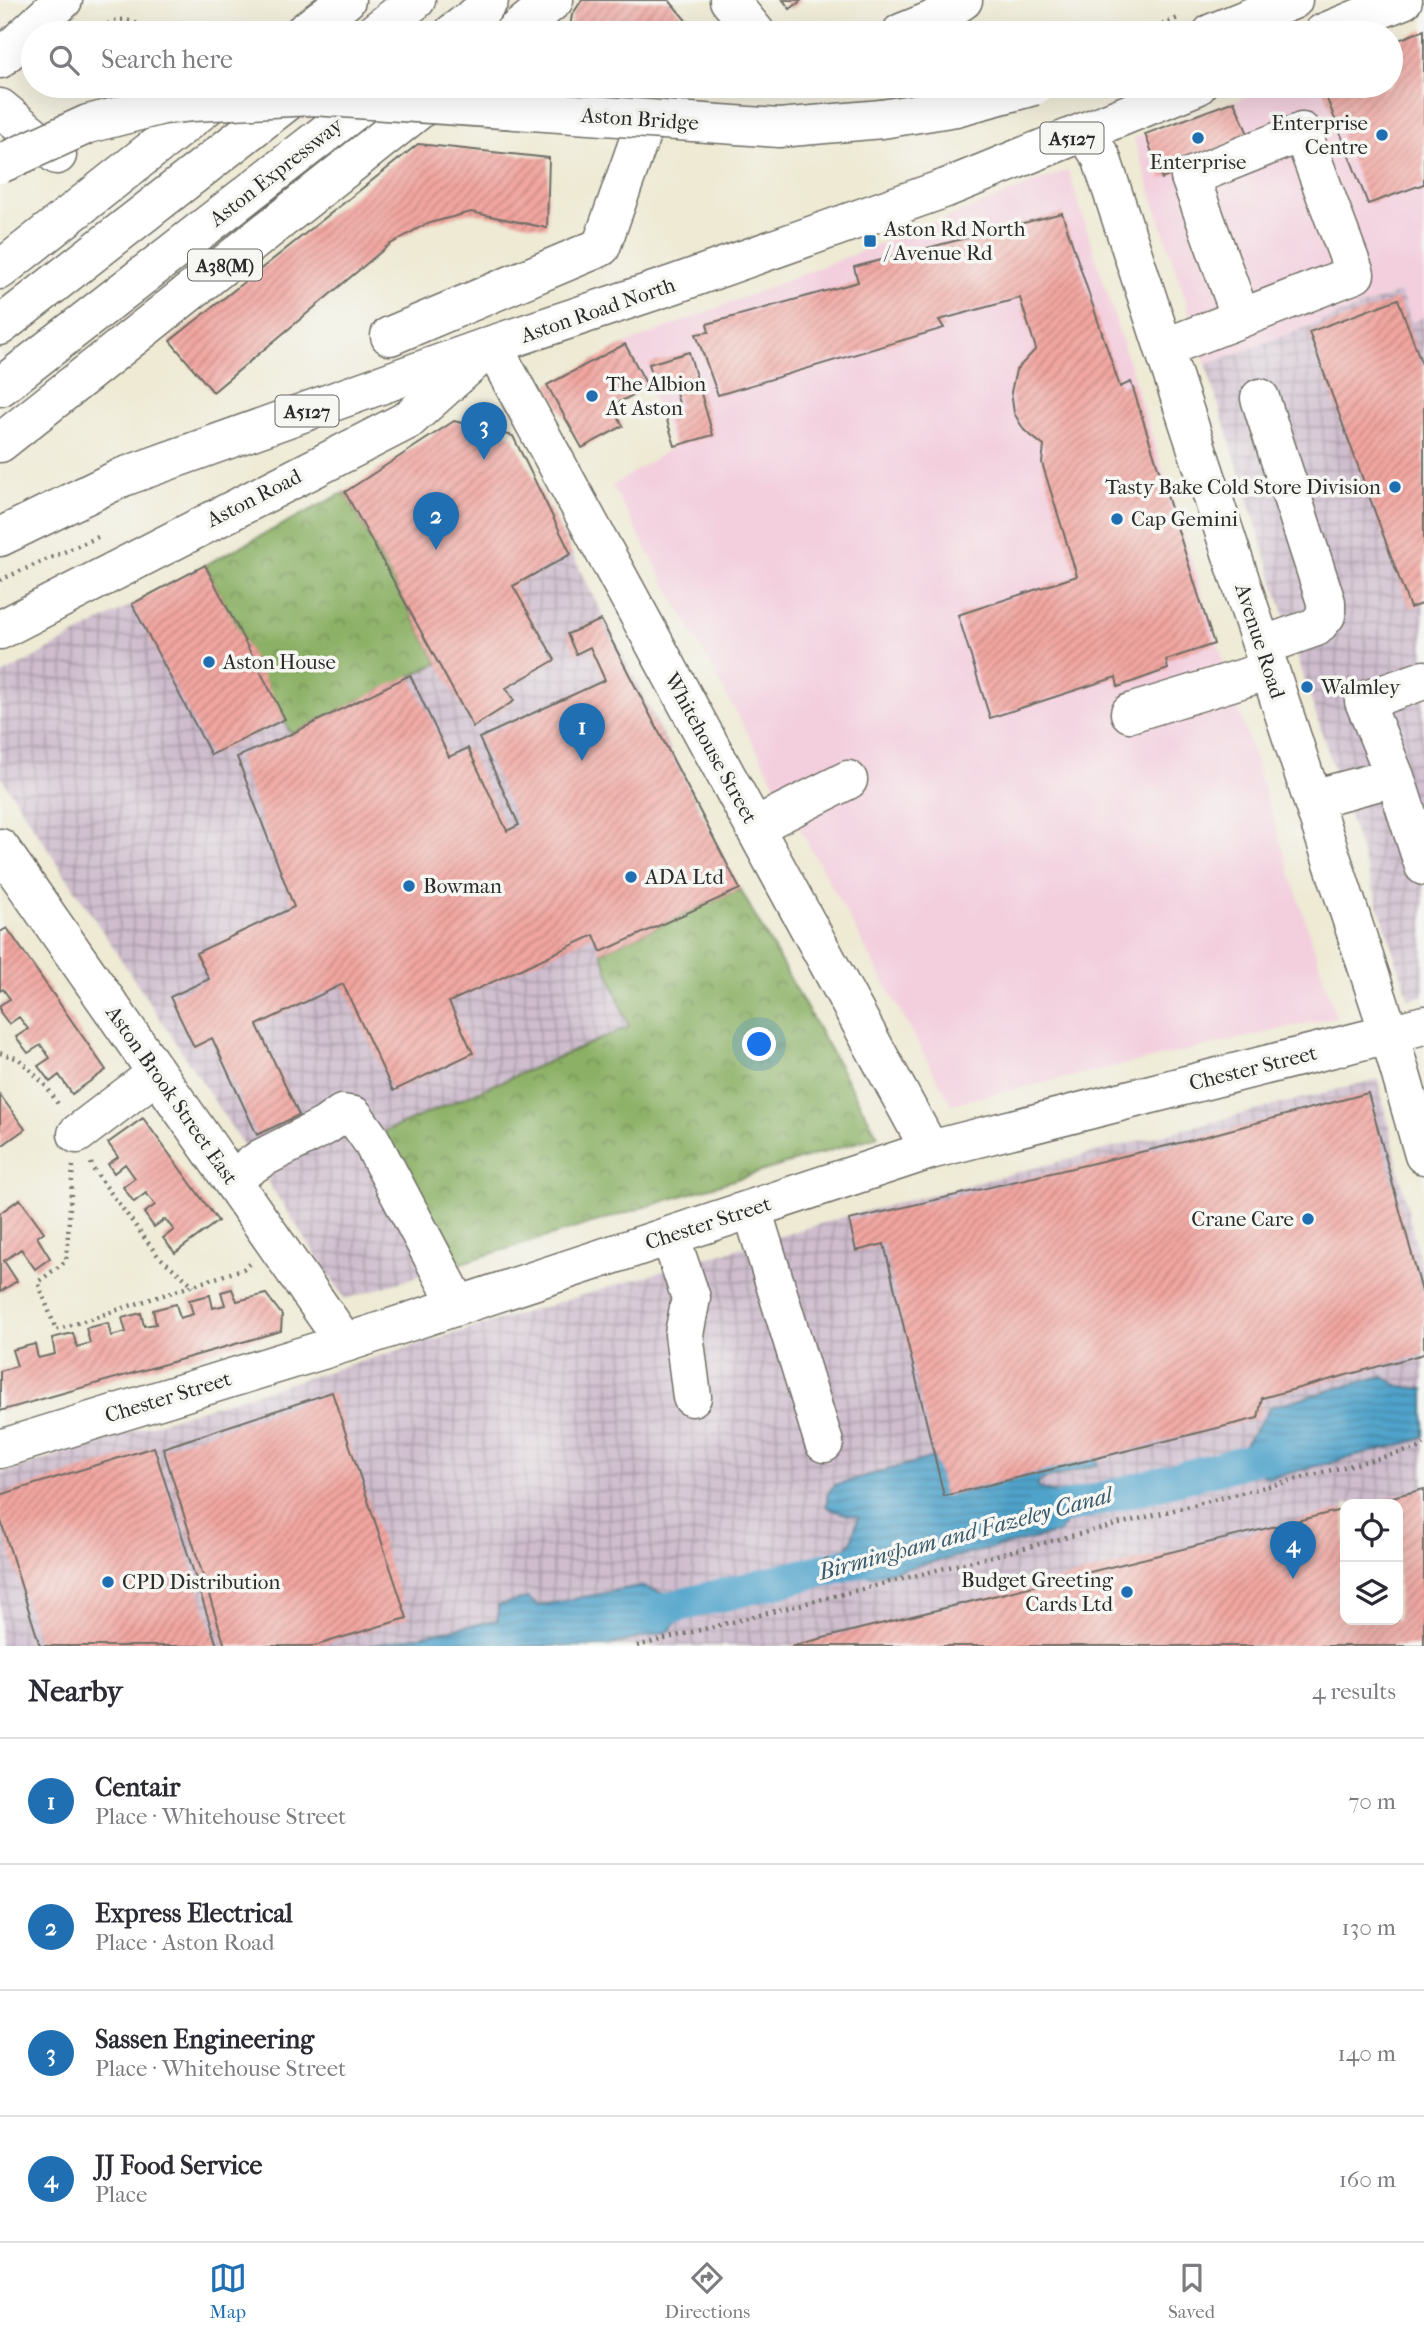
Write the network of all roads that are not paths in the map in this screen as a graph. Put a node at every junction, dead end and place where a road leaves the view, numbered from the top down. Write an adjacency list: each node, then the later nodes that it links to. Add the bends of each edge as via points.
1 (63, 0): 10 (main road)
2 (346, 0): 11 (main road)
3 (416, 0): 12 (main road)
4 (489, 0): 13 (main road)
5 (554, 0): 14 (main road)
6 (729, 0): 15 (main road)
7 (963, 0): 16 (main road)
8 (1293, 0): 17 (main road)
9 (1403, 0): 18 (main road)
10 (41, 21)
11 (319, 21)
12 (389, 21)
13 (469, 21)
14 (528, 21)
15 (746, 21)
16 (931, 21)
17 (1241, 21)
18 (1352, 21)
19 (21, 39): 20 (main road)
20 (0, 59)
21 (217, 98): 34 (main road)
22 (273, 98): 33 (main road, Aston Bridge, bridge, via 163,105 88,124)
23 (292, 98): 36 (main road)
24 (342, 98): 28 (main road, Aston Bridge, bridge, via 779,128 882,119)
25 (371, 98): 40 (main road, Aston Expressway / A38(M))
26 (434, 98): 42 (main road, A38(M))
27 (654, 98): 37 (main road, via 601,247)
28 (989, 98)
29 (1168, 98): 31 (main road, Aston Road North / A5127)
30 (0, 108): 32 (main road)
31 (1085, 132): 38 (main road, Aston Road North / A5127, via 933,193); 39 (main road, Avenue Road, via 1101,157)
32 (57, 155)
33 (0, 164)
34 (0, 270)
35 (1241, 318): 35 (main road, via 1355,274 1302,132 1189,177); 39 (main road)
36 (0, 326)
37 (390, 336)
38 (492, 345): 43 (main road, Aston Road North / A5127, via 123,477); 44 (main road, Aston Road, via 408,420); 51 (main road, Whitehouse Street)
39 (1164, 348): 45 (main road, Avenue Road)
40 (0, 387)
41 (1260, 398): 45 (main road, via 1326,602 1326,615 1316,627)
42 (0, 443)
43 (0, 537)
44 (0, 630)
45 (1266, 658): 47 (main road); 50 (main road, Avenue Road)
46 (1424, 680): 48 (main road, via 1364,701)
47 (1130, 713)
48 (1395, 777): 50 (main road); 52 (main road)
49 (848, 779): 51 (main road)
50 (1312, 799): 54 (main road, Avenue Road)
51 (754, 827): 57 (main road, Whitehouse Street)
52 (1420, 841)
53 (0, 848): 55 (main road, Aston Brook Street East)
54 (1407, 1029): 57 (main road, Chester Street); 58 (main road, Avenue Road)
55 (156, 1074): 56 (main road); 59 (main road, Aston Brook Street East)
56 (67, 1130)
57 (930, 1150): 60 (main road, Chester Street)
58 (1424, 1155)
59 (231, 1179): 62 (main road, via 342,1114 354,1116); 63 (main road, Aston Brook Street East)
60 (752, 1209): 61 (main road, Chester Street); 65 (main road)
61 (670, 1236): 62 (main road, Chester Street); 64 (main road, via 691,1298 684,1334)
62 (458, 1305): 63 (main road, Chester Street)
63 (345, 1343): 66 (main road, Chester Street)
64 (692, 1397)
65 (824, 1443)
66 (0, 1449)

